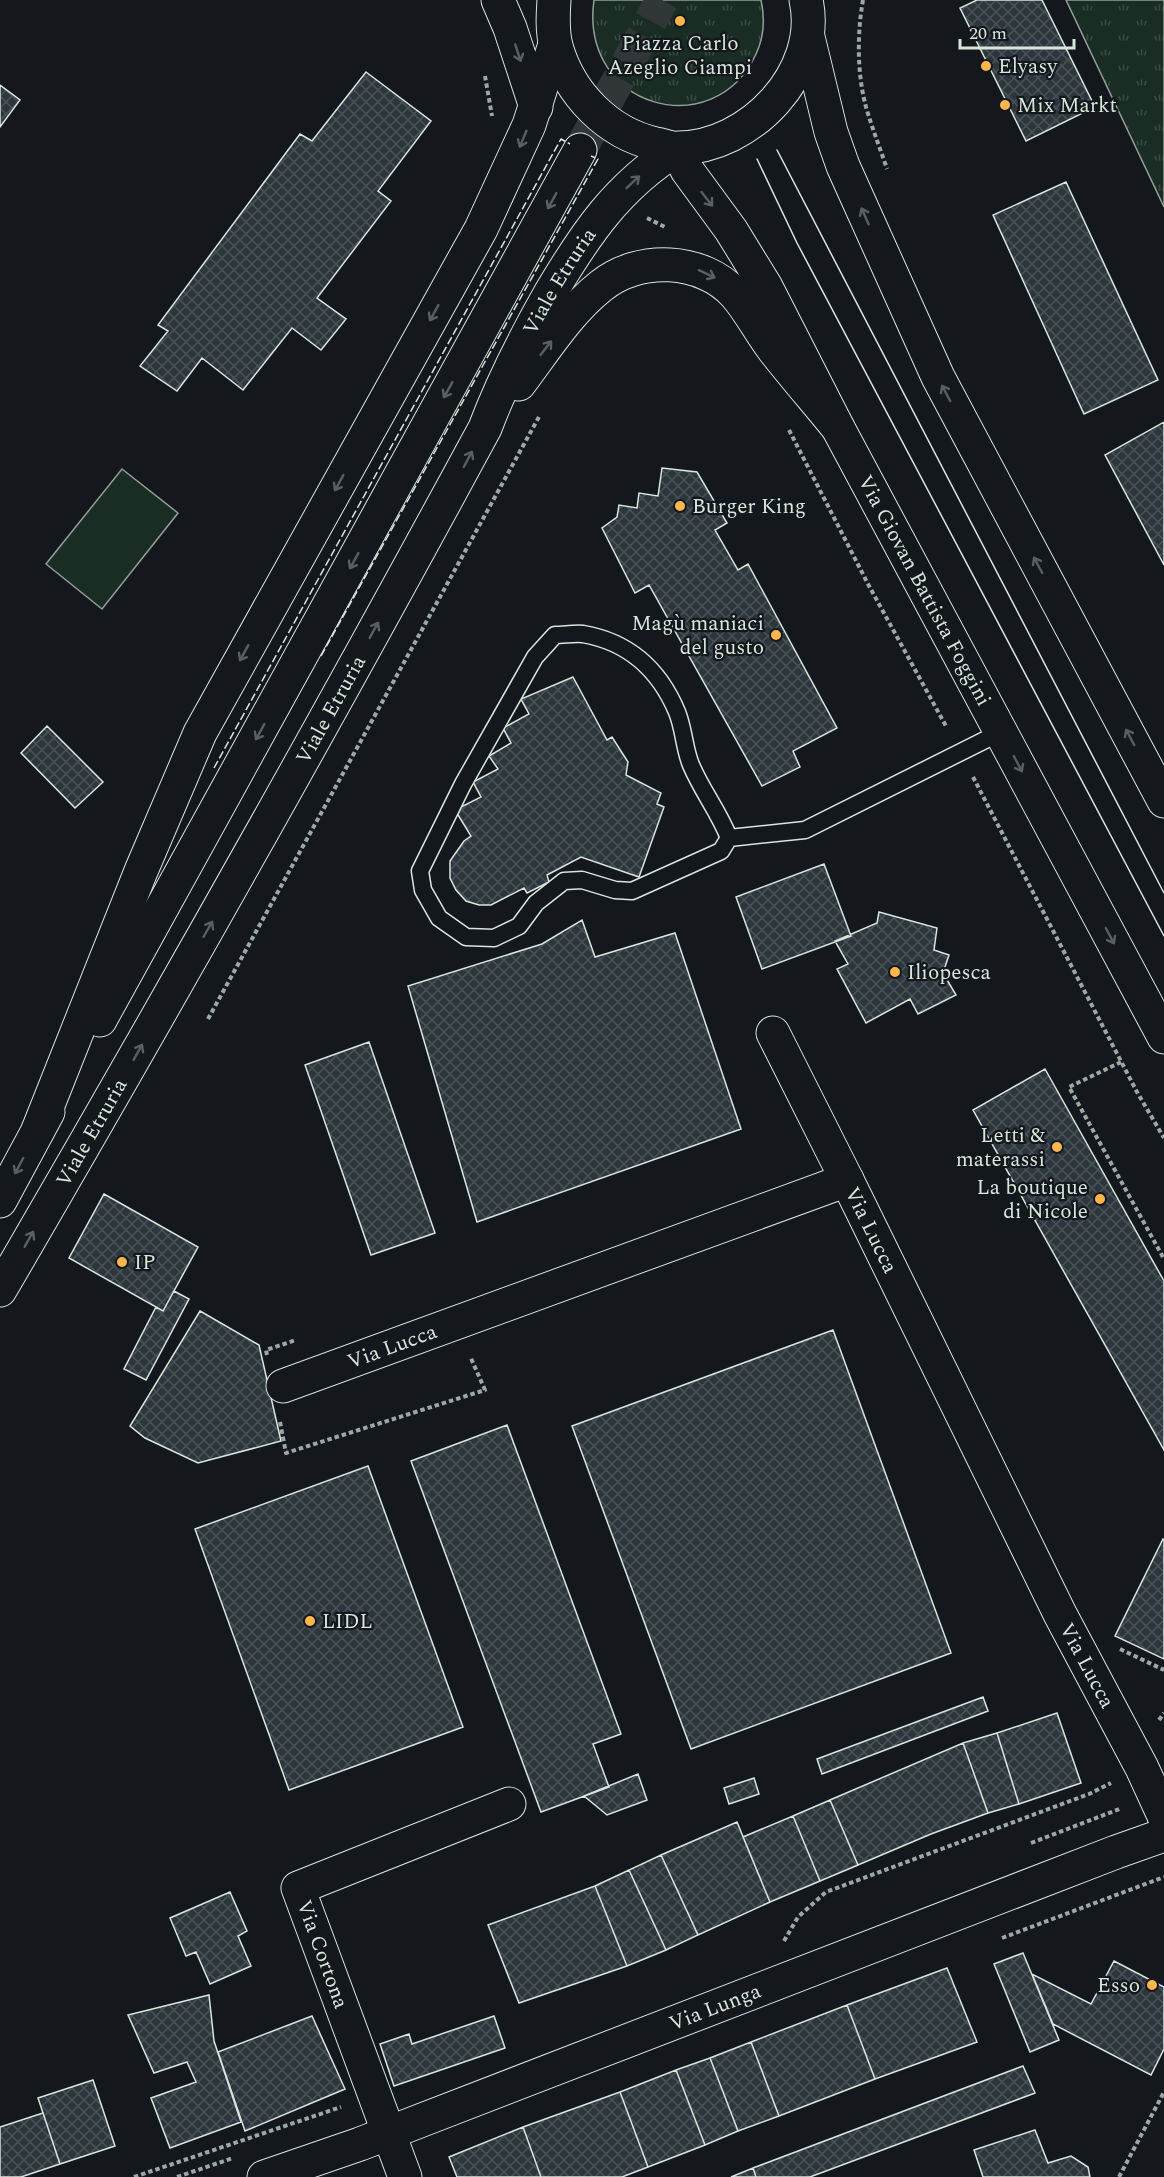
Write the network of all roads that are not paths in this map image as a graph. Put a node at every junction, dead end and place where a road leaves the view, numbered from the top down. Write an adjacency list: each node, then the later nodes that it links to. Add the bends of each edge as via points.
1 (498, 0): 5 (main road, one-way to 5)
2 (554, 0): 4 (main road)
3 (809, 13): 6 (main road, via 798,65 777,100 748,124 718,140); 11 (main road, one-way to 3, via 938,377 836,148)
4 (555, 44): 5 (main road); 6 (main road, via 567,74 593,110 625,133)
5 (536, 107): 15 (main road, one-way to 15, via 481,229 200,733)
6 (677, 149): 8 (main road, Viale Etruria, one-way to 6, via 537,315 583,239 618,196); 9 (main road, Via Giovan Battista Foggini, one-way to 9, via 687,171 731,230 766,287)
7 (580, 150): 15 (main road, one-way to 15)
8 (485, 428): 9 (main road, one-way to 9, via 579,306 600,286 635,269 670,265 702,272 735,294); 18 (main road, Viale Etruria, one-way to 8, via 279,804)
9 (838, 428): 10 (main road, Via Giovan Battista Foggini)
10 (1001, 732): 12 (lane, via 805,830); 14 (main road, Via Giovan Battista Foggini, one-way to 14)
11 (1164, 801)
12 (729, 838): 12 (lane, via 721,851 632,891 582,880 564,881 536,903 519,926 494,938 466,937 439,918 423,890 420,871 463,784 535,657 555,635 581,633 610,641 639,656 656,674 677,712 690,763)
13 (773, 1033): 16 (main road)
14 (1164, 1037)
15 (38, 1130): 17 (main road, one-way to 17)
16 (847, 1180): 19 (main road, Via Lucca); 21 (main road, Via Lucca)
17 (0, 1201)
18 (0, 1290)
19 (283, 1386)
20 (509, 1804): 23 (main road, Via Cortona, via 298,1888)
21 (1164, 1816)
22 (1164, 1835): 23 (main road, Via Lunga)
23 (388, 2133): 24 (main road, Via Lunga); 25 (main road)
24 (264, 2177)
25 (405, 2177)

